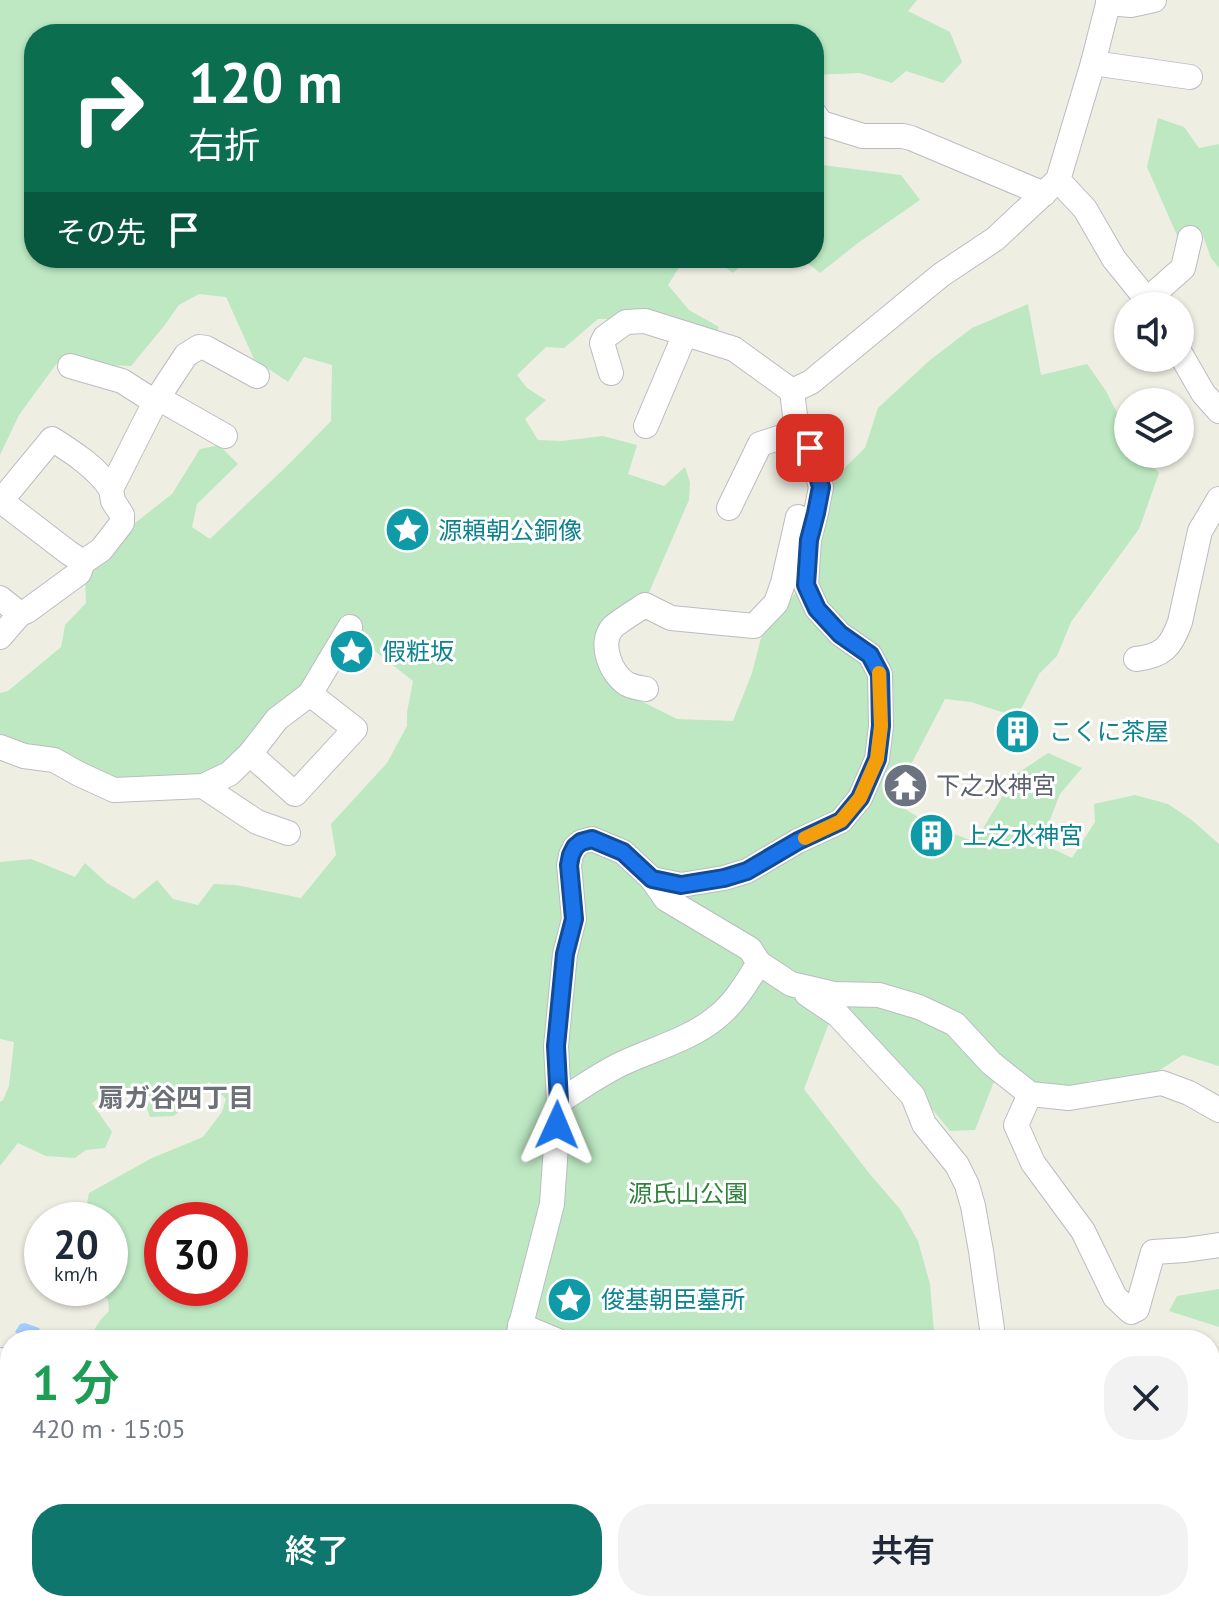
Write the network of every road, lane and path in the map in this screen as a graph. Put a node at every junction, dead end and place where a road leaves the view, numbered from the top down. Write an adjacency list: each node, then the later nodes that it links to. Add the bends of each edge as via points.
1 (1154, 0): 2 (street)
2 (1108, 2): 3 (street)
3 (1093, 63): 4 (street); 6 (street)
4 (1190, 77)
5 (824, 124): 6 (street, via 863,136 911,138)
6 (1051, 187): 8 (street, via 1085,209 1114,259); 15 (street, via 995,239 941,275 811,382)
7 (1190, 238): 9 (street, via 1183,268)
8 (1142, 292)
9 (1160, 292)
10 (685, 334): 13 (street, via 645,321 626,322 602,343); 15 (street, via 734,349); 18 (street)
11 (70, 366): 16 (street, via 122,381)
12 (1191, 372): 17 (street)
13 (611, 373)
14 (257, 376): 16 (street, via 199,347 186,355)
15 (792, 391): 20 (street)
16 (156, 400): 19 (street); 21 (street)
17 (1219, 411)
18 (646, 426)
19 (225, 436)
20 (803, 440): 24 (street, via 760,444); 31 (street, via 807,488 776,603 754,626 671,618 645,605 613,628 606,644 624,682); 37 (street, via 821,487 806,585 817,609 870,655 880,674 877,759 860,798 841,821 747,871 681,885)
21 (111, 489): 23 (street, via 102,476 52,439); 25 (street, via 122,523 101,550)
22 (1219, 499): 30 (street, via 1200,531 1176,634 1162,653)
23 (1, 500): 25 (street)
24 (729, 508)
25 (83, 562): 27 (street, via 79,573)
26 (0, 598): 27 (street)
27 (20, 614): 29 (street)
28 (350, 627): 32 (street)
29 (0, 637)
30 (1136, 659)
31 (646, 689)
32 (310, 694): 34 (street, via 277,719); 34 (street, via 355,729 295,794)
33 (0, 747): 35 (street, via 54,760 114,790)
34 (250, 754): 35 (street, via 229,774)
35 (203, 786): 36 (street, via 257,822)
36 (288, 833)
37 (652, 879): 38 (street, via 666,899 750,949); 41 (street, via 623,852 592,839 581,842 571,855 574,919 556,1046)
38 (759, 963): 39 (street); 41 (street, via 717,1017 601,1074)
39 (791, 984): 40 (street, via 834,994 879,995 919,1007 955,1024); 45 (street, via 838,1015 881,1061 913,1096 924,1124 957,1165 979,1236)
40 (1030, 1094): 42 (street, via 1069,1098 1162,1083); 43 (street, via 1016,1125 1033,1163 1083,1231 1115,1297 1131,1312 1137,1309 1153,1252)
41 (559, 1102): 44 (street, via 552,1204)
42 (1219, 1110)
43 (1219, 1245)
44 (520, 1330)
45 (991, 1330)

